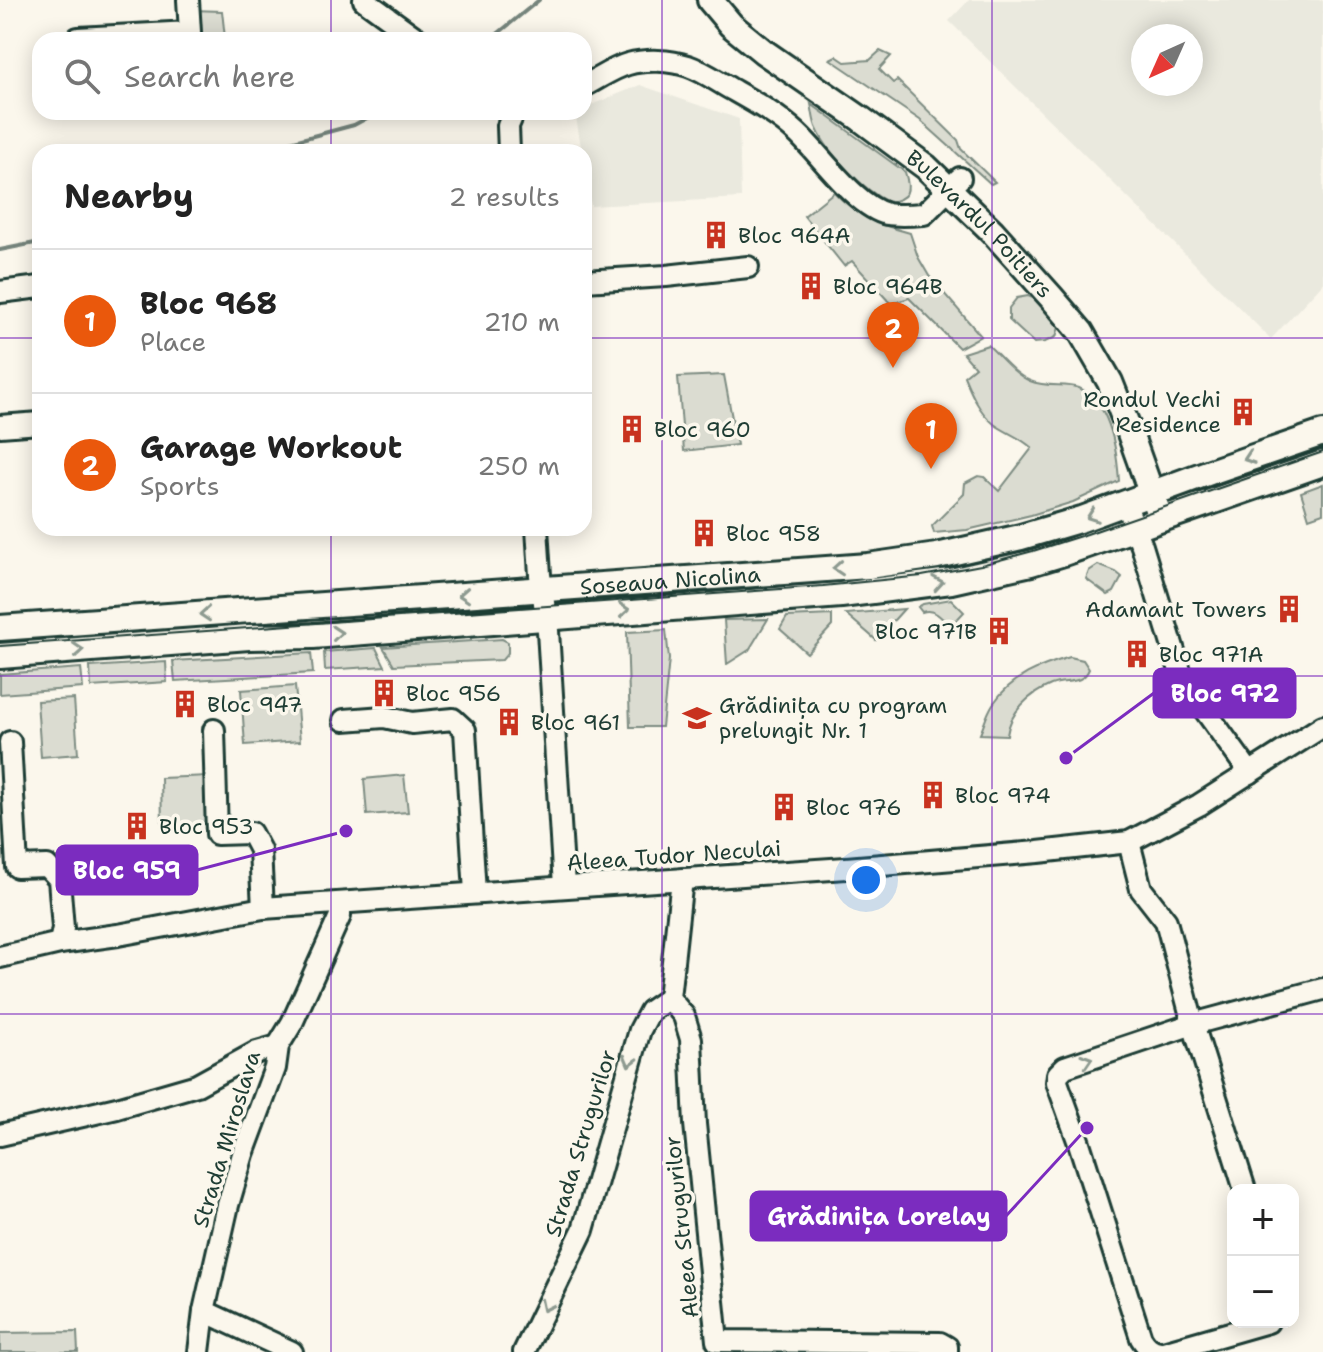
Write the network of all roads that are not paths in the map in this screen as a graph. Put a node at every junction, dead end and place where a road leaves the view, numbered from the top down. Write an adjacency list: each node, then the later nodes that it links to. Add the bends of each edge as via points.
1 (188, 0): 5 (street)
2 (364, 0): 6 (street)
3 (710, 0): 8 (main road, Bulevardul Poitiers, via 764,52)
4 (729, 0): 8 (main road, Bulevardul Poitiers)
5 (190, 32)
6 (407, 32)
7 (592, 82): 11 (street, via 625,64 688,66 796,132 850,189 883,213 924,214)
8 (820, 82): 11 (main road, Bulevardul Poitiers, via 905,133 937,157)
9 (511, 120): 10 (street)
10 (509, 144)
11 (955, 183): 20 (main road, Bulevardul Poitiers, via 1025,245 1095,326 1122,373)
12 (748, 267): 13 (street)
13 (592, 280)
14 (32, 288): 15 (street)
15 (0, 292)
16 (32, 424): 17 (street)
17 (0, 426)
18 (1323, 433): 20 (main road, Șoseaua Nicolina, one-way to 20)
19 (1323, 463): 22 (main road, Șoseaua Nicolina)
20 (1158, 491): 21 (main road, Șoseaua Nicolina); 22 (main road, Bulevardul Poitiers)
21 (1125, 503): 23 (street); 25 (main road, Șoseaua Nicolina, one-way to 25, via 1021,537 908,561)
22 (1167, 518): 23 (main road, Șoseaua Nicolina)
23 (1135, 528): 26 (main road, Șoseaua Nicolina, one-way to 23, via 929,585 1031,563); 33 (street, via 1181,674)
24 (538, 536): 25 (street)
25 (542, 590): 26 (street); 27 (main road, Șoseaua Nicolina, one-way to 27)
26 (546, 616): 28 (main road, Șoseaua Nicolina, one-way to 26); 36 (street)
27 (0, 628)
28 (0, 656)
29 (344, 720): 37 (street, via 453,719 465,730)
30 (1323, 726): 33 (street, Aleea Tudor Neculai)
31 (214, 730): 39 (street, via 217,834 251,833 260,850)
32 (10, 742): 40 (street, via 17,867 47,866 59,879)
33 (1250, 773): 34 (street, Aleea Tudor Neculai)
34 (1129, 842): 35 (street, Aleea Tudor Neculai); 44 (street, via 1141,889 1166,921)
35 (682, 879): 36 (street, Aleea Tudor Neculai); 43 (street)
36 (564, 886): 37 (street, Aleea Tudor Neculai)
37 (475, 893): 38 (street, Aleea Tudor Neculai)
38 (340, 903): 39 (street, Aleea Tudor Neculai); 45 (street, Strada Miroslava, via 340,916)
39 (263, 908): 40 (street, Aleea Tudor Neculai)
40 (60, 943): 41 (street, Aleea Tudor Neculai)
41 (0, 957)
42 (1323, 989): 44 (street)
43 (669, 998): 51 (street, Aleea Strugurilor, via 684,1016 691,1039); 55 (street, Strada Strugurilor, one-way to 55, via 650,1011 640,1030 583,1230)
44 (1193, 1024): 47 (street); 56 (street, one-way to 44, via 1153,1351 1141,1338 1057,1082 1061,1069)
45 (278, 1046): 46 (street, via 197,1085); 48 (street, Strada Miroslava, via 228,1205)
46 (0, 1135)
47 (1243, 1184)
48 (204, 1311): 53 (street, Strada Miroslava); 54 (street)
49 (1247, 1328): 50 (street)
50 (1237, 1331): 56 (street); 57 (street)
51 (718, 1346): 52 (street, Aleea Strugurilor, via 940,1343)
52 (953, 1350)
53 (199, 1352)
54 (292, 1352)
55 (524, 1352)
56 (1162, 1352)
57 (1243, 1352)

